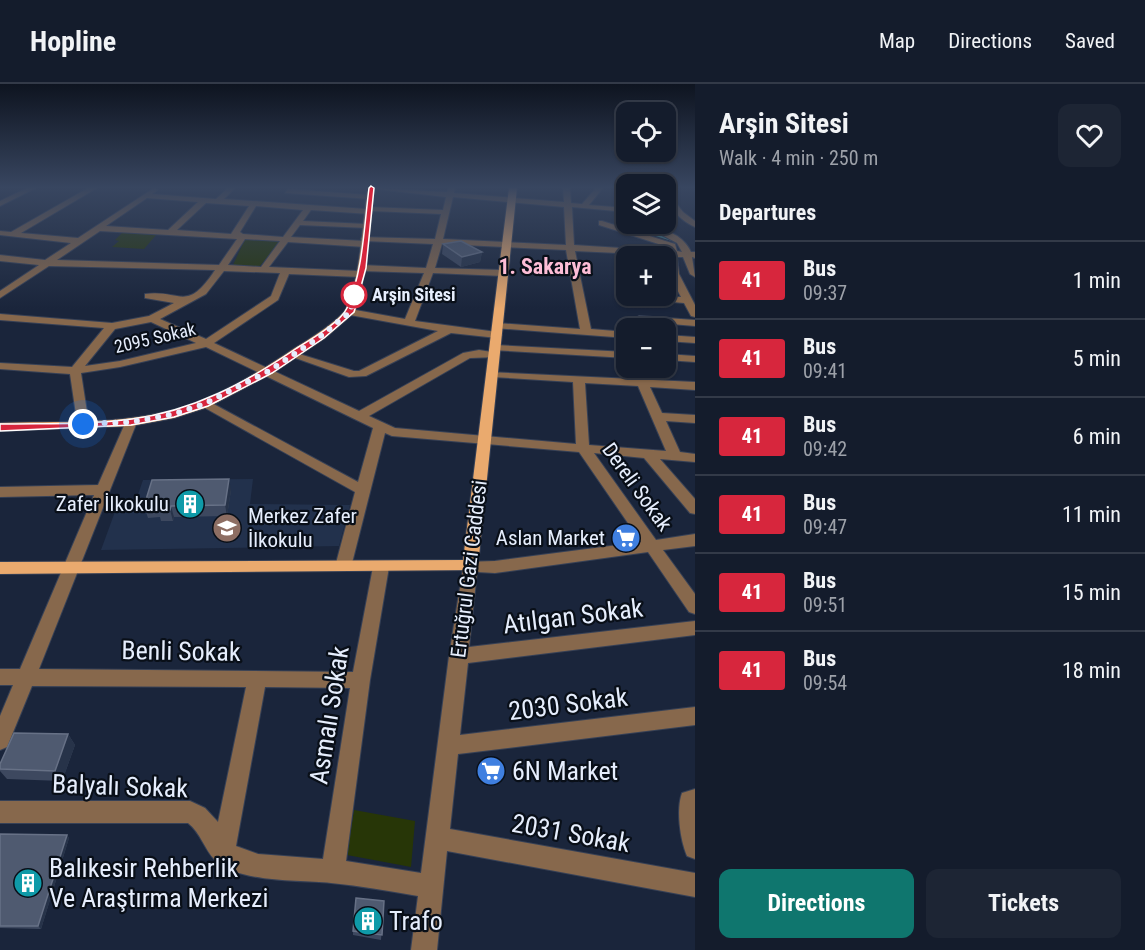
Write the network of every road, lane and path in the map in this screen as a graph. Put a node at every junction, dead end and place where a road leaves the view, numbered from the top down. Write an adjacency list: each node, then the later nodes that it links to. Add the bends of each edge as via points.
1 (23, 228): 14 (street)
2 (97, 228): 18 (street)
3 (103, 228): 13 (street)
4 (174, 228): 13 (street)
5 (238, 228): 16 (street, via 235,233)
6 (295, 228): 17 (street)
7 (367, 228): 19 (main road)
8 (440, 228): 20 (street)
9 (508, 228): 23 (main road, Ertuğrul Gazi Caddesi)
10 (569, 228): 25 (street)
11 (605, 228): 24 (street)
12 (0, 233): 14 (street)
13 (169, 233): 16 (street)
14 (13, 234): 18 (street)
15 (660, 234): 21 (street)
16 (242, 237): 17 (street); 31 (street)
17 (286, 240): 19 (street); 32 (street)
18 (80, 241): 30 (street)
19 (365, 242): 20 (street); 35 (main road)
20 (436, 242): 23 (street); 33 (street)
21 (682, 242): 22 (street); 28 (street)
22 (695, 242)
23 (506, 244): 25 (street); 37 (main road, Ertuğrul Gazi Caddesi)
24 (672, 246)
25 (570, 248): 26 (street, via 609,246); 55 (street)
26 (616, 249)
27 (676, 255): 28 (street)
28 (692, 256): 36 (street)
29 (0, 258): 30 (street)
30 (49, 263): 31 (street); 40 (street)
31 (222, 268): 32 (street); 44 (street, via 203,292)
32 (263, 270): 34 (street)
33 (428, 270): 35 (street); 37 (street); 50 (street)
34 (285, 271): 35 (street); 59 (street, 2095 Sokak, via 275,298)
35 (361, 271): 46 (main road)
36 (694, 271)
37 (503, 273): 54 (main road, Ertuğrul Gazi Caddesi)
38 (676, 278): 43 (street)
39 (0, 285): 40 (street)
40 (13, 286): 41 (street)
41 (0, 295)
42 (148, 296): 44 (street)
43 (687, 300): 45 (street); 47 (street)
44 (184, 302): 49 (street)
45 (638, 309): 51 (street)
46 (350, 312): 50 (street); 61 (main road)
47 (695, 314)
48 (0, 317): 52 (street)
49 (152, 319): 52 (street); 59 (street)
50 (409, 323): 53 (street)
51 (695, 323)
52 (112, 326): 66 (street)
53 (449, 330): 54 (street); 61 (street, via 362,374 353,375)
54 (497, 331): 55 (street); 60 (main road, Ertuğrul Gazi Caddesi)
55 (586, 332): 56 (street)
56 (616, 334)
57 (676, 339): 58 (street)
58 (695, 340)
59 (206, 344): 66 (street, 2095 Sokak); 67 (street)
60 (495, 352): 62 (street); 68 (main road, Ertuğrul Gazi Caddesi); 73 (street, via 467,355)
61 (293, 355): 67 (main road)
62 (616, 355)
63 (676, 358): 64 (street)
64 (695, 359)
65 (0, 366): 66 (street, 2095 Sokak)
66 (75, 370): 77 (street)
67 (269, 371): 72 (main road); 73 (street)
68 (492, 374): 69 (street); 80 (main road, Ertuğrul Gazi Caddesi)
69 (579, 380): 70 (street); 81 (street, Dereli Sokak)
70 (643, 384): 71 (street); 74 (street)
71 (695, 386)
72 (204, 404): 76 (main road); 86 (street)
73 (361, 415): 78 (street)
74 (658, 417): 75 (street); 83 (street)
75 (695, 419)
76 (131, 422): 77 (main road); 85 (street)
77 (83, 424): 79 (main road)
78 (381, 426): 80 (street, via 392,432); 86 (street)
79 (0, 428)
80 (484, 439): 81 (street); 91 (main road, Ertuğrul Gazi Caddesi)
81 (583, 448): 82 (street); 90 (street, Dereli Sokak)
82 (648, 454): 83 (street); 88 (street)
83 (675, 456): 84 (street)
84 (695, 458)
85 (102, 490): 87 (street); 95 (street)
86 (364, 491): 92 (street)
87 (0, 492)
88 (695, 509)
89 (695, 540): 90 (street)
90 (653, 546): 91 (street, via 495,567); 96 (street, Dereli Sokak)
91 (470, 566): 93 (main road); 98 (street, Ertuğrul Gazi Caddesi)
92 (343, 567): 93 (main road); 95 (main road)
93 (381, 567): 102 (street, Asmalı Sokak)
94 (0, 568): 95 (main road)
95 (69, 569): 100 (street)
96 (694, 603)
97 (695, 628): 98 (street, Atılgan Sokak)
98 (458, 656): 105 (street, Ertuğrul Gazi Caddesi)
99 (0, 677): 100 (street, Benli Sokak)
100 (25, 677): 101 (street, Benli Sokak); 104 (street)
101 (257, 679): 102 (street, Benli Sokak); 110 (street)
102 (361, 680): 111 (street, Asmalı Sokak)
103 (695, 716): 105 (street, 2030 Sokak)
104 (0, 740)
105 (447, 746): 108 (street, Ertuğrul Gazi Caddesi)
106 (695, 800): 109 (street, via 690,801)
107 (0, 812): 110 (street, Balyalı Sokak, via 190,812 205,822)
108 (437, 838): 112 (street, 2031 Sokak); 113 (street, Ertuğrul Gazi Caddesi)
109 (695, 848)
110 (223, 852): 111 (street, via 249,863)
111 (333, 871): 113 (street)
112 (695, 885)
113 (431, 886): 114 (street, Ertuğrul Gazi Caddesi)
114 (424, 950)

